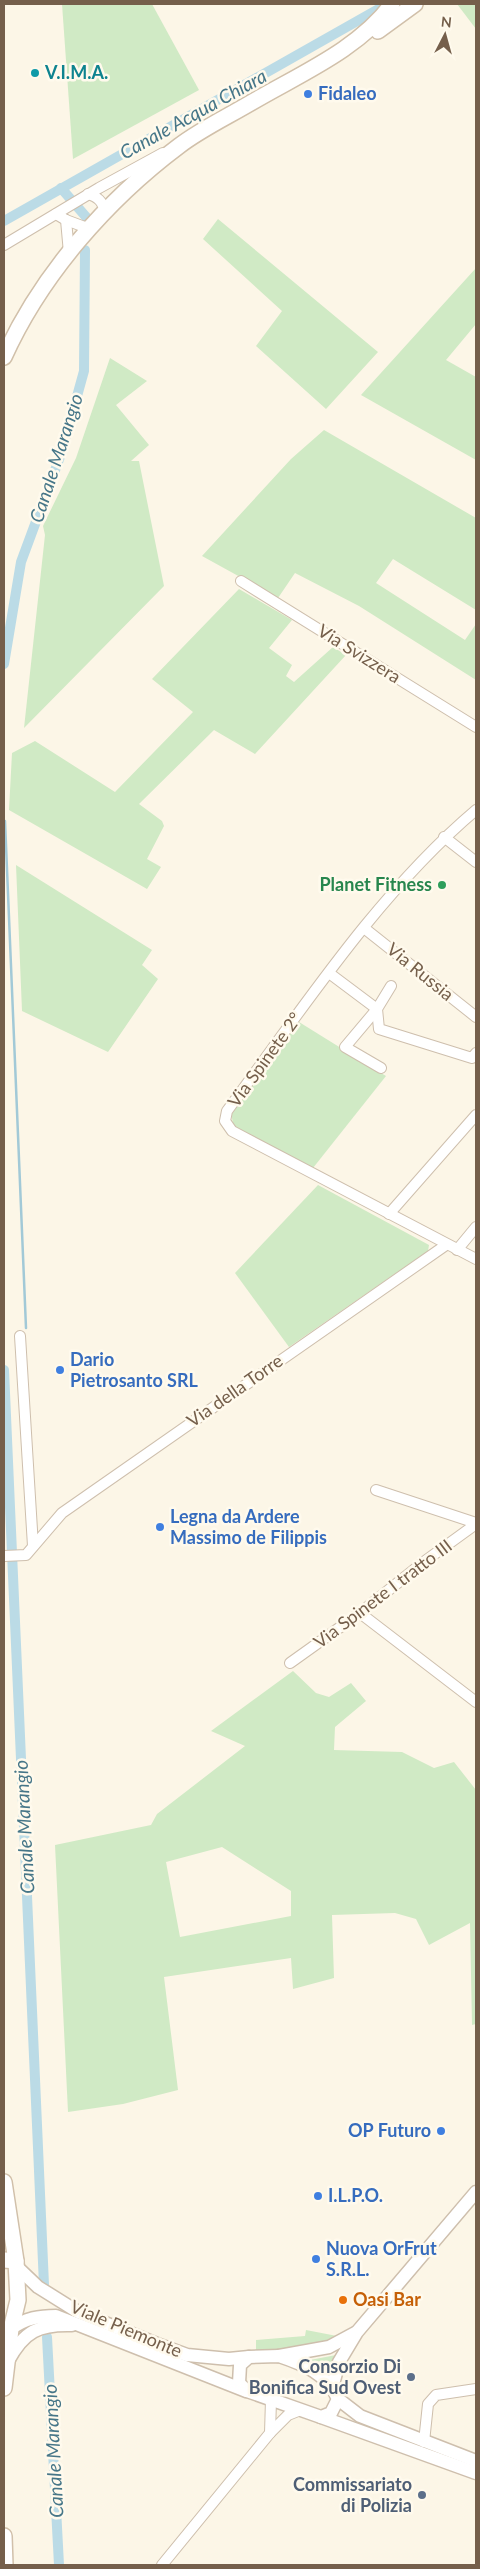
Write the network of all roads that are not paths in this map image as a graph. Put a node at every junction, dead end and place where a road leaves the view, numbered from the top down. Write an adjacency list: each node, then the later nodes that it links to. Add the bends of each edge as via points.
1 (392, 4): 3 (main road, via 380,20)
2 (415, 4): 3 (main road, via 379,30)
3 (348, 46): 4 (main road)
4 (179, 145): 5 (street); 6 (main road)
5 (88, 194): 6 (street, via 103,203); 7 (street)
6 (105, 211): 9 (main road)
7 (56, 214): 8 (street); 10 (street)
8 (66, 220): 9 (street); 11 (street)
9 (85, 235): 11 (main road)
10 (4, 245)
11 (69, 253): 12 (main road, via 14,334)
12 (4, 357)
13 (241, 581): 14 (street, Via Svizzera)
14 (476, 727)
15 (476, 810): 16 (street, Via Spinete 2°)
16 (444, 837): 17 (street); 18 (street, Via Spinete 2°)
17 (476, 862)
18 (364, 928): 19 (street, Via Spinete 2°); 22 (street, Via Russia)
19 (329, 973): 21 (street); 26 (street, Via Spinete 2°, via 227,1110 225,1121 232,1131)
20 (391, 986): 21 (street)
21 (378, 1009): 23 (street, via 379,1029 472,1058); 24 (street, via 345,1047)
22 (476, 1017)
23 (476, 1053)
24 (381, 1068)
25 (476, 1115): 26 (street)
26 (389, 1214): 28 (street, Via Spinete 2°)
27 (476, 1227): 29 (street)
28 (446, 1245): 29 (street); 34 (street, Via della Torre, via 62,1513)
29 (457, 1250): 30 (street)
30 (476, 1260)
31 (20, 1336): 34 (street)
32 (376, 1490): 33 (street)
33 (476, 1524): 36 (street, Via Spinete I tratto III)
34 (33, 1546): 35 (street, Via della Torre, via 26,1555)
35 (4, 1556)
36 (360, 1613): 37 (street, Via Spinete I tratto III); 38 (street)
37 (290, 1663)
38 (476, 1702)
39 (4, 2184): 41 (main road)
40 (476, 2192): 44 (street)
41 (12, 2262): 43 (main road, via 18,2300); 46 (street, Viale Piemonte, via 38,2287 78,2312 157,2344 187,2355 229,2359)
42 (80, 2325): 43 (street, Viale Piemonte, via 56,2316 40,2316); 47 (street, via 38,2328 15,2347); 50 (street, Viale Piemonte)
43 (8, 2330): 47 (main road)
44 (357, 2332): 45 (street, via 330,2347); 51 (street, via 339,2362)
45 (279, 2356): 46 (street, Viale Piemonte); 51 (street, Viale Piemonte, via 317,2371)
46 (249, 2357): 50 (street, via 240,2366 238,2375 239,2383)
47 (8, 2361): 48 (main road)
48 (4, 2388)
49 (476, 2389): 56 (street, via 436,2395 428,2404)
50 (247, 2391): 52 (street, Viale Piemonte)
51 (335, 2394): 54 (street, via 331,2413); 56 (street, Viale Piemonte, via 360,2416)
52 (270, 2400): 53 (street, Viale Piemonte); 55 (street)
53 (298, 2411): 54 (street, Viale Piemonte); 55 (street, via 288,2415)
54 (321, 2417): 58 (street, Viale Piemonte)
55 (270, 2433): 61 (street)
56 (424, 2442): 57 (street, Viale Piemonte)
57 (476, 2461)
58 (476, 2473)
59 (4, 2536): 60 (main road)
60 (5, 2565)
61 (162, 2565)

